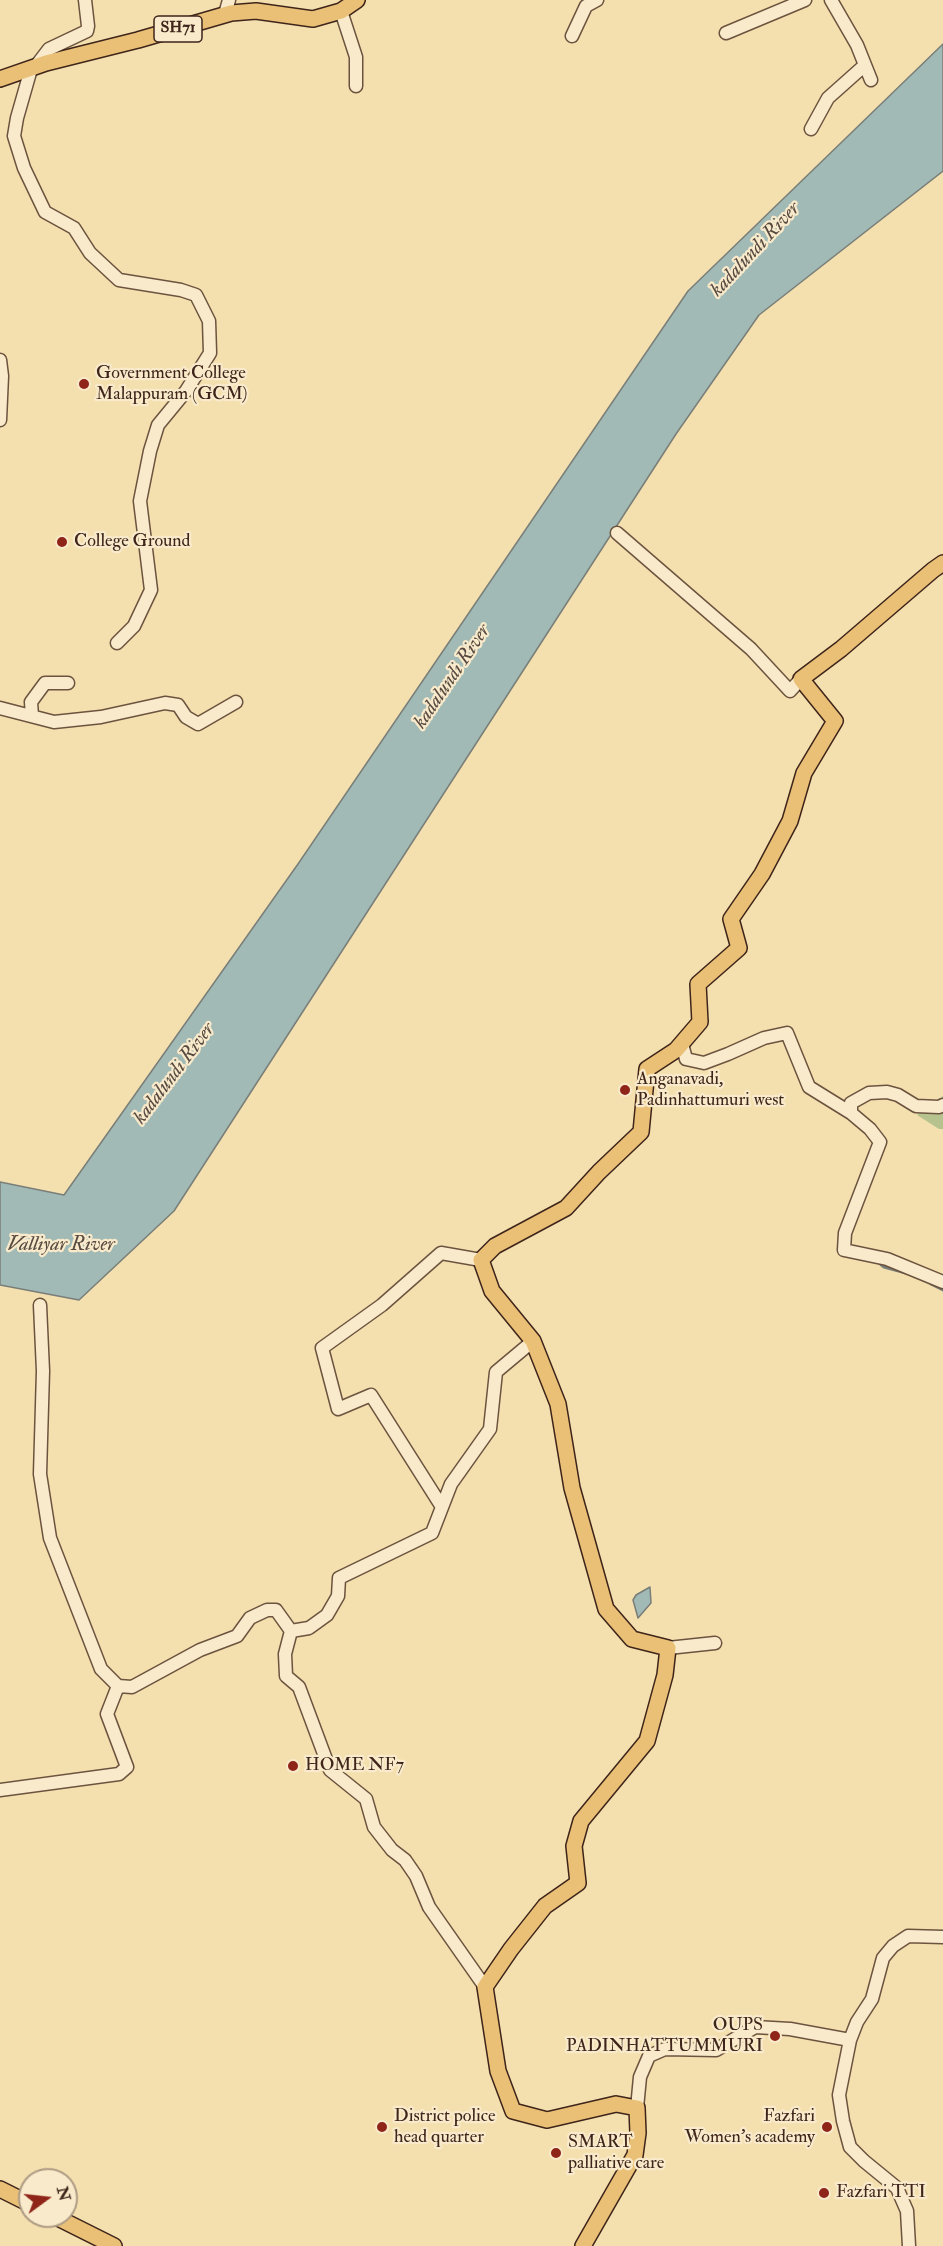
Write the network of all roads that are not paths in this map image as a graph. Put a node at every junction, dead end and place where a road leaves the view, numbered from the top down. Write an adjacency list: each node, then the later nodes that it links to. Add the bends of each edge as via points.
1 (85, 0): 11 (street, via 87,31 49,49)
2 (357, 0): 7 (main road, SH71)
3 (597, 0): 9 (street, via 586,6)
4 (805, 0): 8 (street)
5 (831, 0): 10 (street)
6 (227, 7): 7 (main road, SH71, via 313,19); 11 (main road, SH71, via 138,40)
7 (341, 10): 14 (street, via 356,57)
8 (726, 33)
9 (572, 36)
10 (865, 65): 13 (street); 15 (street, via 828,98)
11 (34, 68): 12 (main road, SH71); 20 (street, via 14,136 28,179 45,212 74,228 90,253 119,280 196,295 209,321 210,353 158,425 150,451 141,501 151,590 134,626)
12 (0, 79)
13 (871, 80)
14 (356, 86)
15 (811, 129)
16 (0, 360): 17 (street)
17 (0, 420)
18 (617, 533): 21 (street, via 751,650 790,691)
19 (943, 563): 21 (main road)
20 (117, 643)
21 (801, 679): 26 (main road, via 835,721 804,773 790,820 762,874 731,919 739,948 698,984 700,1022)
22 (68, 683): 25 (street, via 45,683 31,702)
23 (236, 702): 25 (street, via 198,724 186,717 178,705 165,703 80,720 54,722)
24 (0, 708): 25 (street)
25 (32, 716)
26 (681, 1044): 28 (street, via 686,1059 704,1063 764,1038 787,1034 809,1087); 29 (main road, via 647,1070 641,1132 566,1208 495,1246)
27 (943, 1105): 28 (street, via 916,1106 898,1095 869,1093 851,1103)
28 (851, 1113): 30 (street, via 880,1142 845,1233 844,1250 887,1259)
29 (481, 1260): 32 (main road, via 492,1291); 33 (street, via 441,1253 382,1305 322,1348 338,1409 371,1395)
30 (943, 1282)
31 (40, 1305): 37 (street, via 40,1474 50,1538 101,1669)
32 (533, 1341): 33 (street, via 496,1372 490,1429 451,1484); 36 (main road, via 558,1404 572,1488 606,1609 632,1640)
33 (442, 1507): 34 (street, via 432,1533 339,1578 338,1596 327,1615 309,1628)
34 (291, 1631): 37 (street, via 276,1610 267,1610 250,1618 237,1636 200,1650 132,1687); 40 (street, via 285,1654 286,1676 299,1687 330,1770 366,1799 374,1827 405,1860 429,1907)
35 (715, 1643): 36 (street)
36 (668, 1648): 40 (main road, via 665,1675 647,1741 581,1821 574,1846 578,1883 545,1906)
37 (118, 1686): 38 (street, via 107,1714 127,1767 119,1774)
38 (0, 1790)
39 (941, 1934): 41 (street, via 908,1936 893,1946 883,1958 872,1999 856,2022)
40 (485, 1987): 42 (main road, via 498,2071 513,2111 547,2120 616,2104)
41 (850, 2040): 42 (street, via 755,2027 716,2050 665,2049 649,2056 640,2078); 48 (street, via 839,2095 850,2147 897,2188 907,2211)
42 (637, 2108): 47 (main road, via 635,2156)
43 (0, 2188): 44 (main road)
44 (18, 2198)
45 (78, 2228): 46 (main road)
46 (114, 2246)
47 (582, 2246)
48 (909, 2246)

